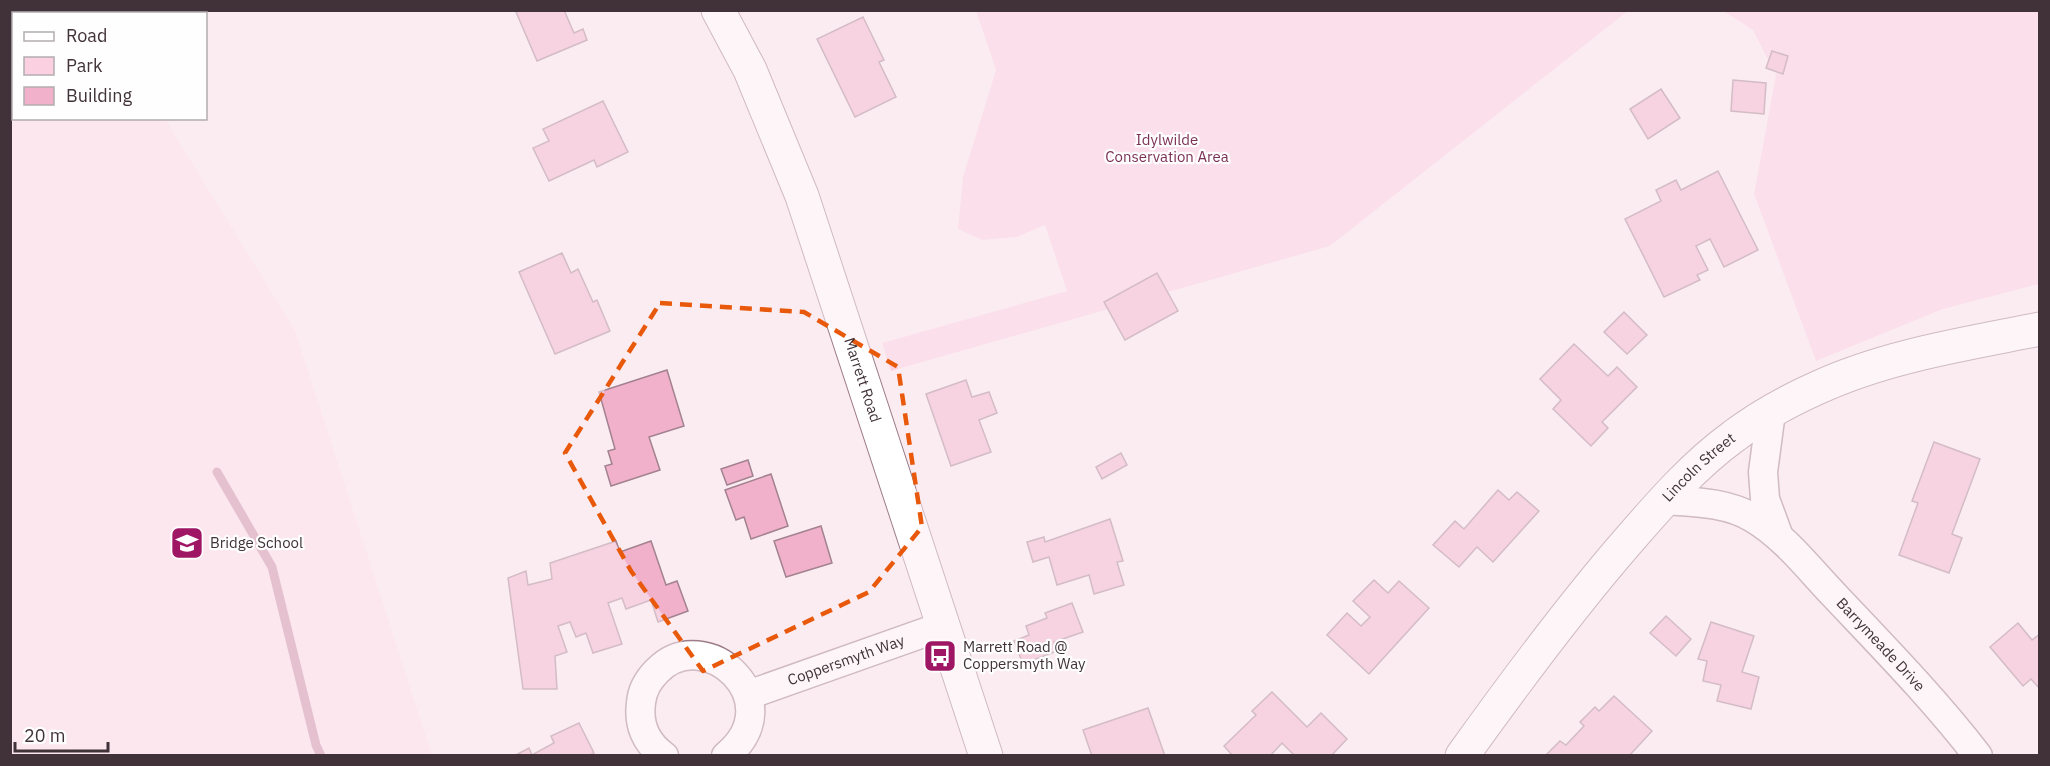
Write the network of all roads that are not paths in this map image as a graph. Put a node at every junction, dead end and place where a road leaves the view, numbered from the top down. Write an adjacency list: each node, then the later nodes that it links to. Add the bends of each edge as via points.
1 (718, 10): 6 (main road, Marrett Road, via 750,70 802,196)
2 (2040, 329): 3 (main road, Lincoln Street, via 1859,371)
3 (1771, 412): 4 (main road, Lincoln Street, via 1735,435); 5 (street, Barrymeade Drive, via 1763,472 1765,499)
4 (1664, 500): 5 (street, Barrymeade Drive, via 1728,508 1752,517); 11 (main road, Lincoln Street, via 1551,635)
5 (1779, 537): 12 (street, Barrymeade Drive, via 1914,680)
6 (943, 626): 7 (street, Coppersmyth Way); 10 (main road, Marrett Road)
7 (748, 695): 8 (street, via 728,666 712,658 685,657 661,668 649,680 641,697 639,715 644,733); 9 (street, via 746,731)
8 (664, 756)
9 (726, 756)
10 (986, 756)
11 (1462, 756)
12 (1978, 756)

